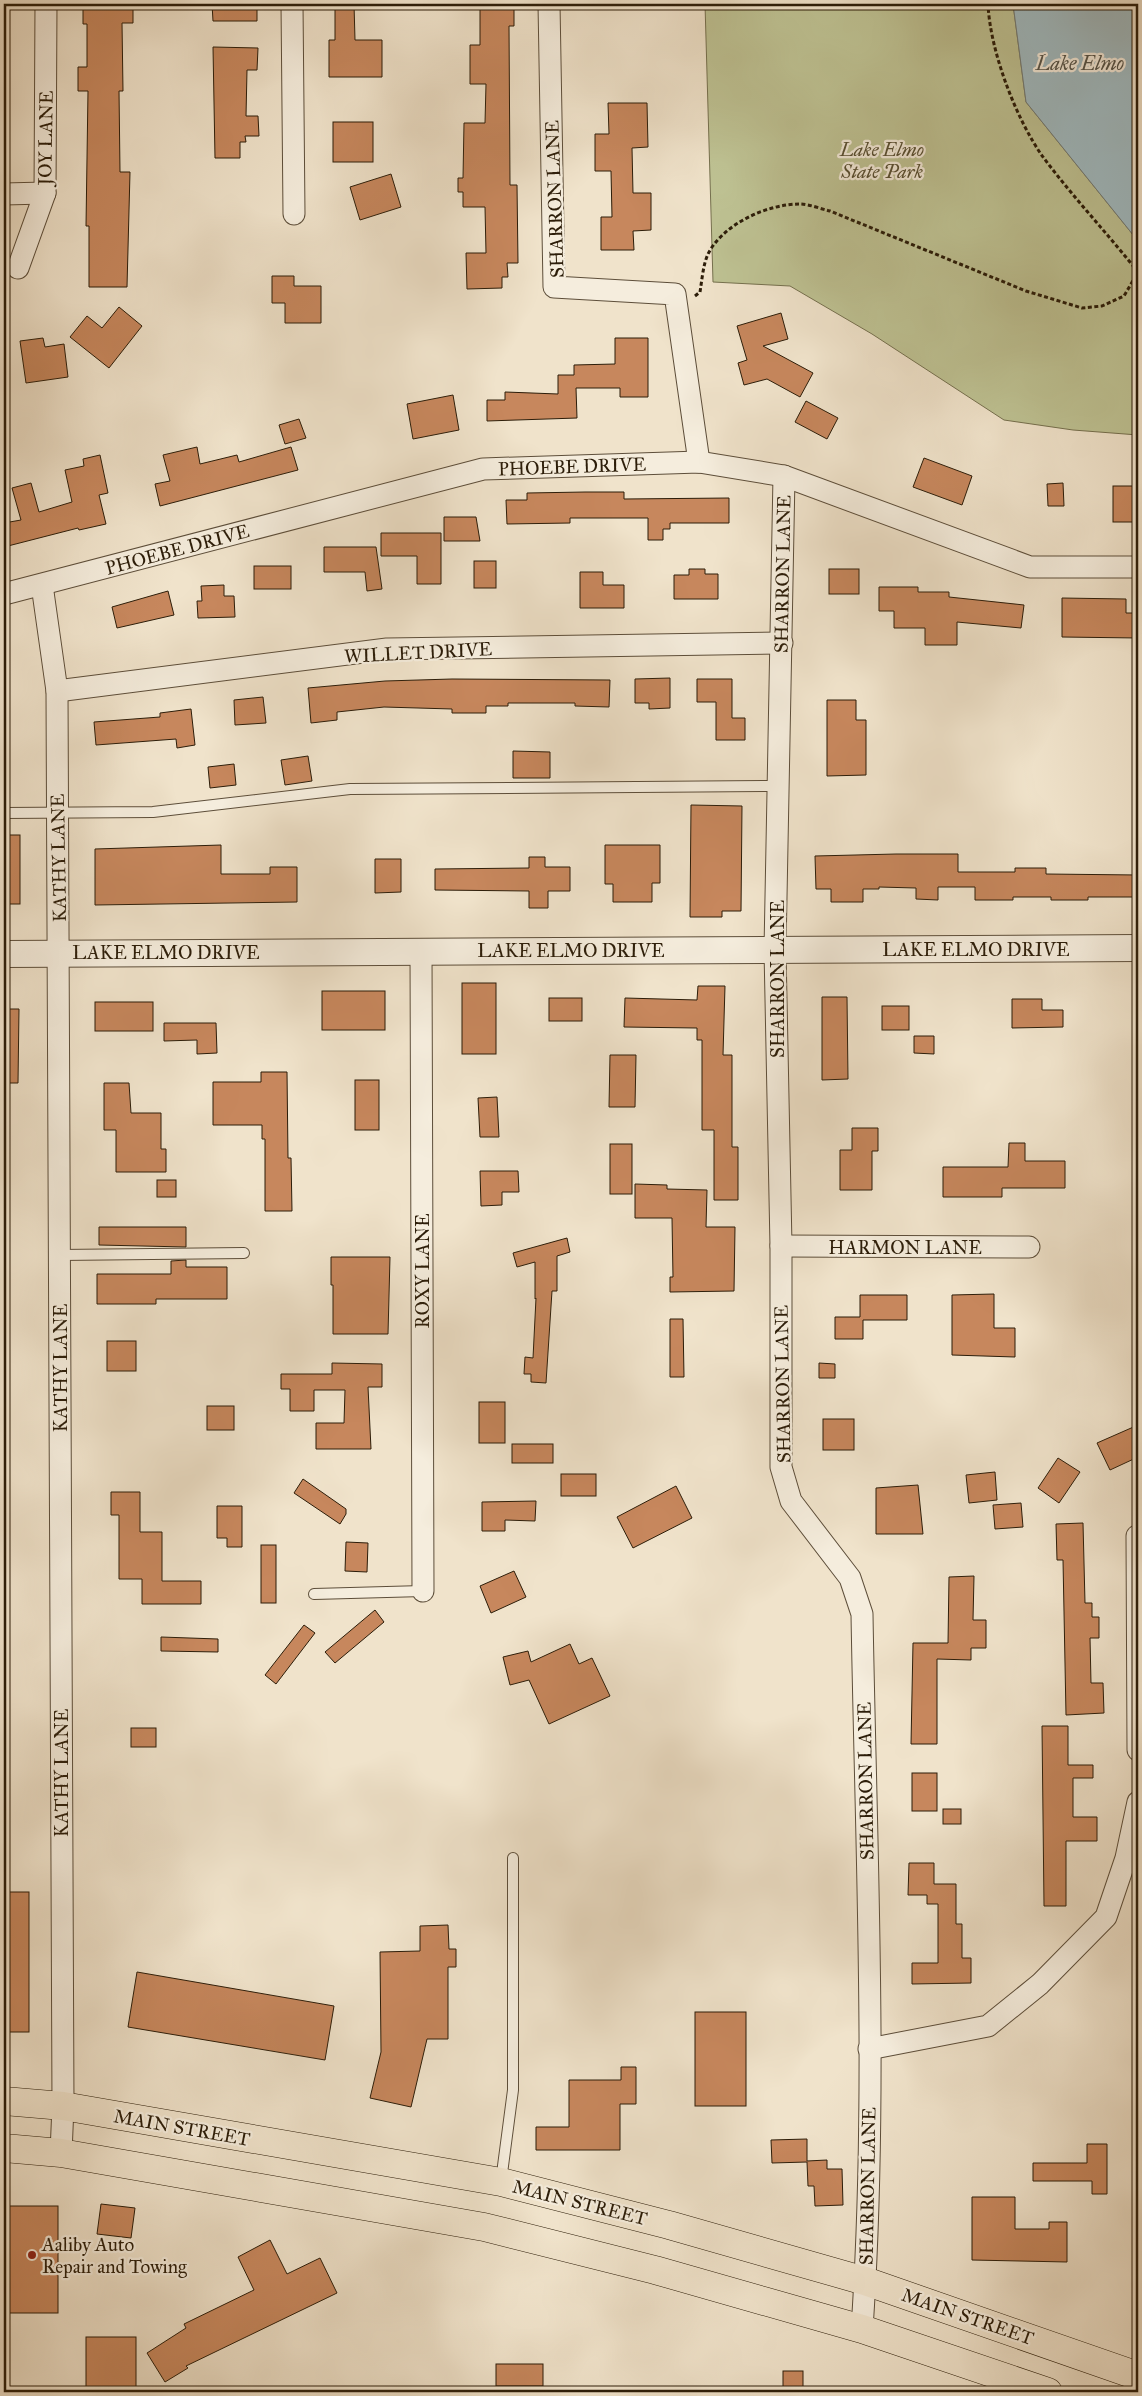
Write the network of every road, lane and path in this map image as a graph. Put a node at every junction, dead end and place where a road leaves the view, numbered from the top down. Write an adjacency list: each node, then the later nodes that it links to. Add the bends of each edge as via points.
1 (46, 4): 5 (street, JOY LANE)
2 (292, 4): 7 (street)
3 (549, 4): 10 (street, SHARRON LANE, via 554,287 675,294)
4 (988, 4): 9 (path, via 989,28 1006,83 1042,155)
5 (45, 193): 6 (street); 8 (street, JOY LANE)
6 (4, 194)
7 (294, 214)
8 (18, 268)
9 (1138, 272): 10 (path, via 1124,296 1102,306 1082,308 1026,291 830,211 801,204 780,206 750,217 727,231 707,256 700,292)
10 (677, 310): 11 (street, SHARRON LANE)
11 (699, 462): 12 (street, PHOEBE DRIVE); 14 (street, PHOEBE DRIVE, via 483,469)
12 (784, 476): 13 (street, PHOEBE DRIVE, via 1030,567); 16 (street, SHARRON LANE)
13 (1138, 567)
14 (42, 585): 15 (street, PHOEBE DRIVE); 17 (street, KATHY LANE)
15 (4, 594)
16 (782, 643): 17 (street, WILLET DRIVE, via 386,649); 18 (street, SHARRON LANE)
17 (57, 691): 20 (street, KATHY LANE)
18 (779, 786): 20 (lane, via 350,790 153,812); 23 (street, SHARRON LANE)
19 (4, 813): 20 (lane)
20 (58, 813): 24 (street, KATHY LANE)
21 (1138, 948): 23 (street, LAKE ELMO DRIVE)
22 (421, 950): 23 (street, LAKE ELMO DRIVE); 24 (street, LAKE ELMO DRIVE); 31 (street, ROXY LANE)
23 (775, 950): 26 (street, SHARRON LANE)
24 (59, 953): 25 (street, LAKE ELMO DRIVE); 29 (street, KATHY LANE)
25 (4, 954)
26 (781, 1246): 27 (street, HARMON LANE); 36 (street, SHARRON LANE, via 781,1468 791,1501 850,1578 862,1614)
27 (1029, 1247)
28 (244, 1253): 29 (lane)
29 (60, 1254): 38 (street, KATHY LANE)
30 (1137, 1536): 33 (street)
31 (423, 1591): 32 (lane)
32 (314, 1594)
33 (1138, 1750)
34 (1138, 1802): 36 (street, via 1126,1858 1106,1917 1040,1984 988,2026)
35 (513, 1858): 41 (lane, via 513,2090)
36 (869, 2050): 42 (street, SHARRON LANE)
37 (4, 2102): 38 (main road, MAIN STREET)
38 (63, 2106): 40 (street, KATHY LANE); 41 (main road, MAIN STREET)
39 (4, 2148): 40 (main road)
40 (61, 2153): 43 (main road, via 484,2227 655,2270)
41 (501, 2182): 42 (main road, MAIN STREET, via 669,2225)
42 (865, 2281): 43 (street, SHARRON LANE); 44 (main road, MAIN STREET)
43 (862, 2329): 45 (main road)
44 (1138, 2376)
45 (1048, 2392)

